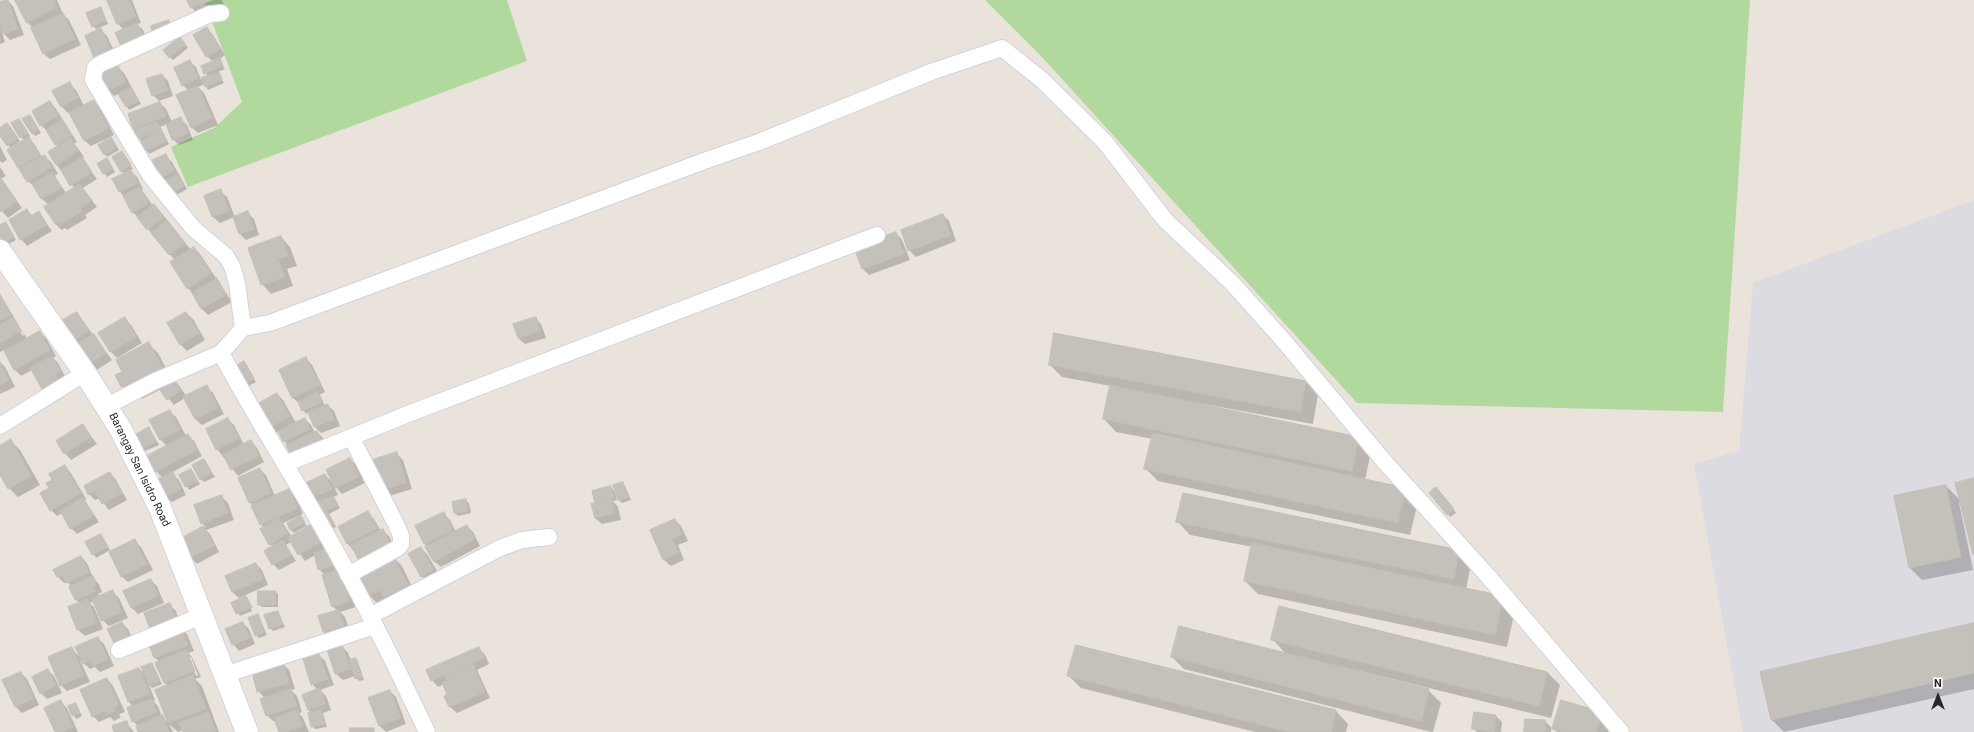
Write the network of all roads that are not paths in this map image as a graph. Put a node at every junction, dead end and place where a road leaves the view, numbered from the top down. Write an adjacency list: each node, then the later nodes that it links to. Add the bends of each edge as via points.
1 (221, 13): 4 (street, via 210,14 100,64 95,68 93,80 150,175 193,228 226,256 237,283)
2 (877, 235): 9 (street)
3 (0, 251): 6 (street, Barangay San Isidro Road)
4 (243, 328): 5 (street); 19 (street, via 270,323 759,142 931,72 1002,48 1042,80 1105,142 1165,220 1232,283 1283,340 1383,460 1487,575)
5 (221, 353): 7 (street, via 155,381); 10 (street)
6 (85, 373): 7 (street, Barangay San Isidro Road); 8 (street)
7 (107, 406): 13 (street, Barangay San Isidro Road, via 160,508)
8 (0, 426)
9 (351, 437): 10 (street); 12 (street, via 397,526 401,539 398,548)
10 (285, 464): 12 (street)
11 (549, 537): 14 (street, via 522,540 500,548)
12 (348, 575): 14 (street)
13 (201, 616): 15 (street); 16 (street, Barangay San Isidro Road)
14 (372, 621): 16 (street); 18 (street)
15 (119, 650)
16 (224, 675): 17 (street, Barangay San Isidro Road)
17 (247, 732)
18 (427, 732)
19 (1621, 732)

